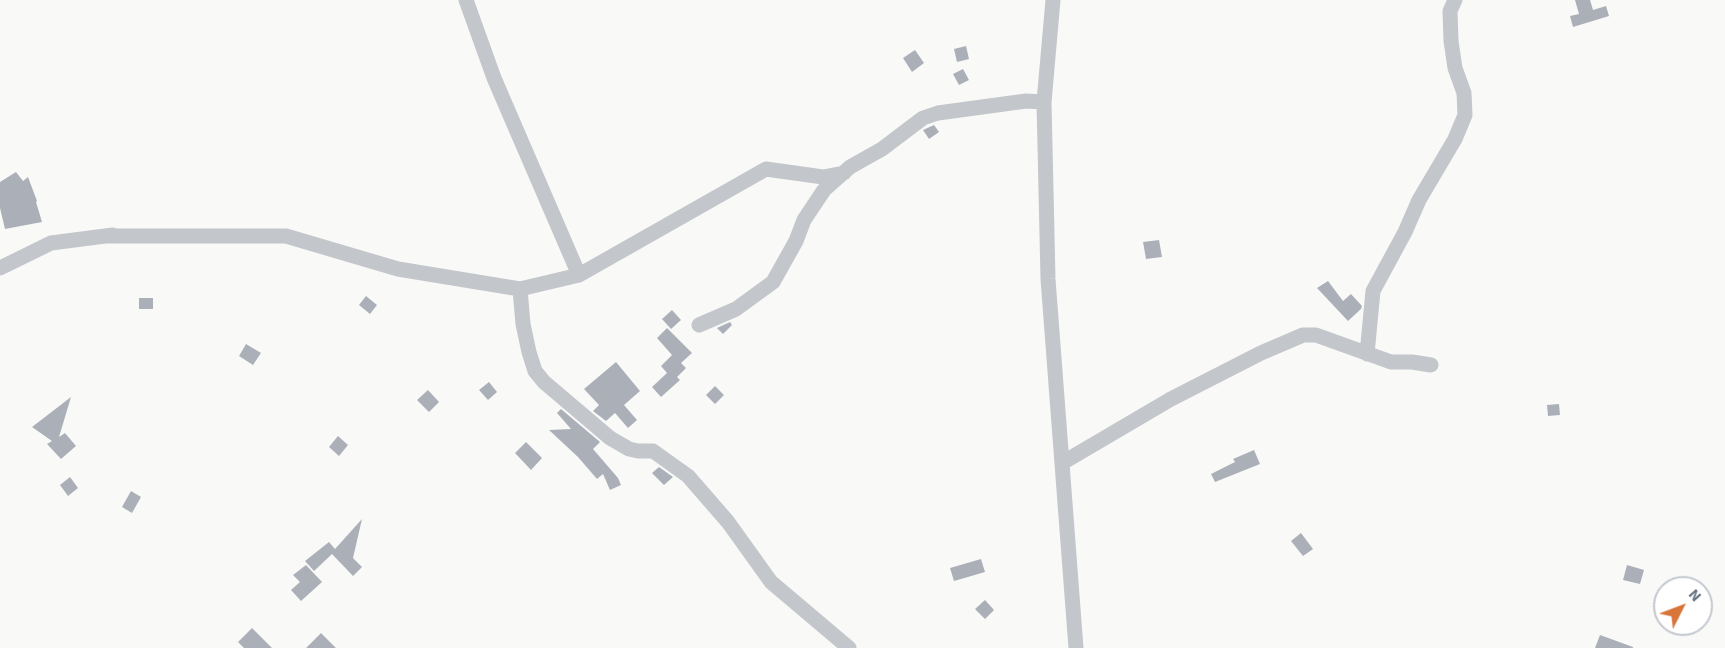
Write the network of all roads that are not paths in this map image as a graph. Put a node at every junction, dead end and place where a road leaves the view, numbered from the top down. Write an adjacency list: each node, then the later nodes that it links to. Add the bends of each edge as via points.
1 (466, 0): 9 (street, via 494,78)
2 (1053, 0): 4 (street)
3 (1455, 0): 12 (street, via 1450,10 1451,41 1464,93 1465,115 1373,291)
4 (1044, 102): 5 (street, via 1026,101 923,118 882,150); 14 (street, via 1048,279)
5 (844, 172): 9 (street, via 823,177 766,169); 11 (street, via 824,190 804,220 773,282 736,309)
6 (179, 230): 7 (street)
7 (104, 236): 8 (street, via 51,243); 10 (street, via 286,236 398,270)
8 (0, 268)
9 (579, 275): 10 (street)
10 (520, 289): 15 (street, via 529,352 535,371 544,382 610,438 629,449 652,451 688,476 728,522 771,582)
11 (699, 325)
12 (1367, 354): 13 (street, via 1391,362); 14 (street, via 1316,335 1303,335 1171,399)
13 (1431, 364)
14 (1062, 463): 16 (street)
15 (849, 648)
16 (1076, 648)

